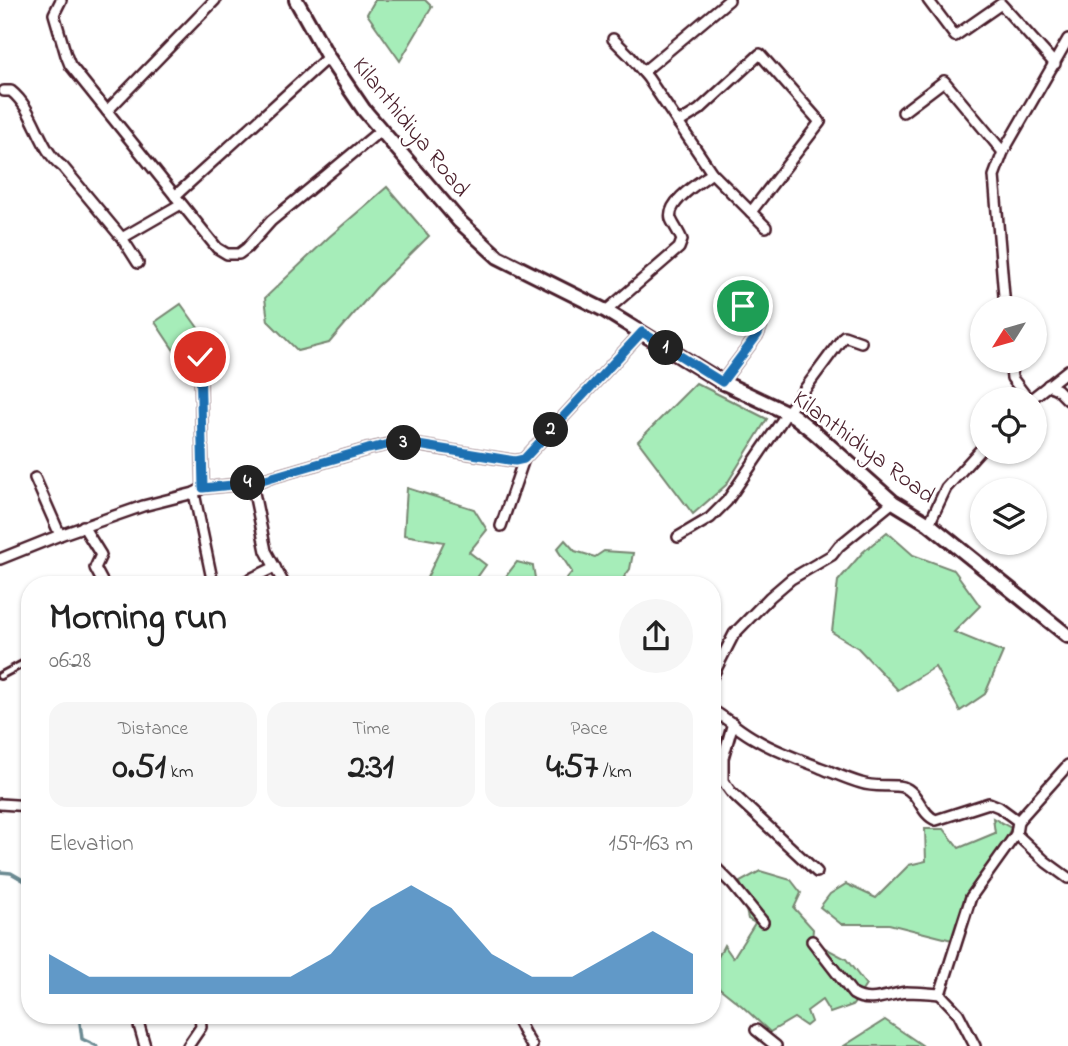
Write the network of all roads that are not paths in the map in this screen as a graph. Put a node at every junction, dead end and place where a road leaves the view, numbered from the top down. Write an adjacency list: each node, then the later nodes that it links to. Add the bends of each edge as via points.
1 (61, 0): 12 (street, via 54,14 70,65)
2 (215, 0): 12 (street)
3 (296, 0): 8 (street, Kilanthidiya Road)
4 (729, 0): 10 (street)
5 (928, 0): 9 (street, via 956,36 1000,4)
6 (613, 39): 10 (street)
7 (1068, 39): 9 (street)
8 (328, 57): 15 (street, Kilanthidiya Road); 18 (street)
9 (1055, 64): 16 (street)
10 (643, 72): 14 (street)
11 (4, 91): 21 (street, via 11,91 21,101 53,159)
12 (107, 111): 18 (street)
13 (903, 111): 16 (street, via 944,81)
14 (678, 123): 17 (street); 19 (street, via 699,110 760,54 820,122)
15 (381, 130): 18 (street, via 271,221 239,254 218,248); 25 (street, Kilanthidiya Road, via 459,221 498,257)
16 (1003, 152): 23 (street, via 994,176)
17 (712, 173): 19 (street); 25 (street, via 670,209 682,240 679,248)
18 (178, 200): 21 (street)
19 (751, 212): 20 (street)
20 (766, 227)
21 (122, 238): 22 (street)
22 (138, 263)
23 (1004, 296)
24 (743, 306): 30 (street, via 761,326)
25 (606, 311): 26 (street, Kilanthidiya Road)
26 (642, 332): 30 (street, Kilanthidiya Road); 35 (street)
27 (861, 342): 34 (street, via 844,336)
28 (200, 357): 39 (street)
29 (1068, 370): 31 (street)
30 (722, 382): 34 (street, Kilanthidiya Road)
31 (1048, 385): 32 (street); 33 (street)
32 (1045, 387)
33 (1068, 400)
34 (787, 413): 40 (street, Kilanthidiya Road); 45 (street, via 727,501 710,518)
35 (524, 459): 38 (street, via 400,442); 43 (street)
36 (970, 461): 41 (street, via 946,488)
37 (35, 478): 44 (street)
38 (252, 483): 39 (street); 47 (street, via 266,551)
39 (199, 491): 42 (street); 49 (street)
40 (893, 502): 41 (street, Kilanthidiya Road); 53 (street, via 832,555 770,597 734,634)
41 (929, 524): 52 (street, Kilanthidiya Road)
42 (83, 526): 44 (street); 48 (street, via 101,555 95,568)
43 (502, 526)
44 (60, 535): 46 (street)
45 (678, 537)
46 (0, 559)
47 (275, 567): 50 (street); 51 (street)
48 (99, 576)
49 (212, 576)
50 (256, 576)
51 (280, 576)
52 (1068, 636)
53 (721, 659)
54 (21, 665): 55 (lane)
55 (0, 676)
56 (721, 716): 57 (street)
57 (733, 723): 61 (street, via 770,747 862,783 903,787 936,821 989,803); 63 (street, via 723,758 723,781)
58 (1068, 765): 61 (street)
59 (0, 804): 60 (street)
60 (21, 805)
61 (1018, 821): 62 (street)
62 (1016, 834): 65 (street); 68 (street, via 971,897)
63 (817, 872)
64 (721, 873): 66 (street)
65 (1068, 877)
66 (763, 922)
67 (812, 941): 68 (street, via 861,999)
68 (940, 994): 77 (street, via 958,1013)
69 (138, 1024): 73 (street)
70 (201, 1024): 74 (street)
71 (521, 1024): 75 (street)
72 (757, 1030): 76 (street)
73 (145, 1046)
74 (188, 1046)
75 (532, 1046)
76 (776, 1046)
77 (975, 1046)

